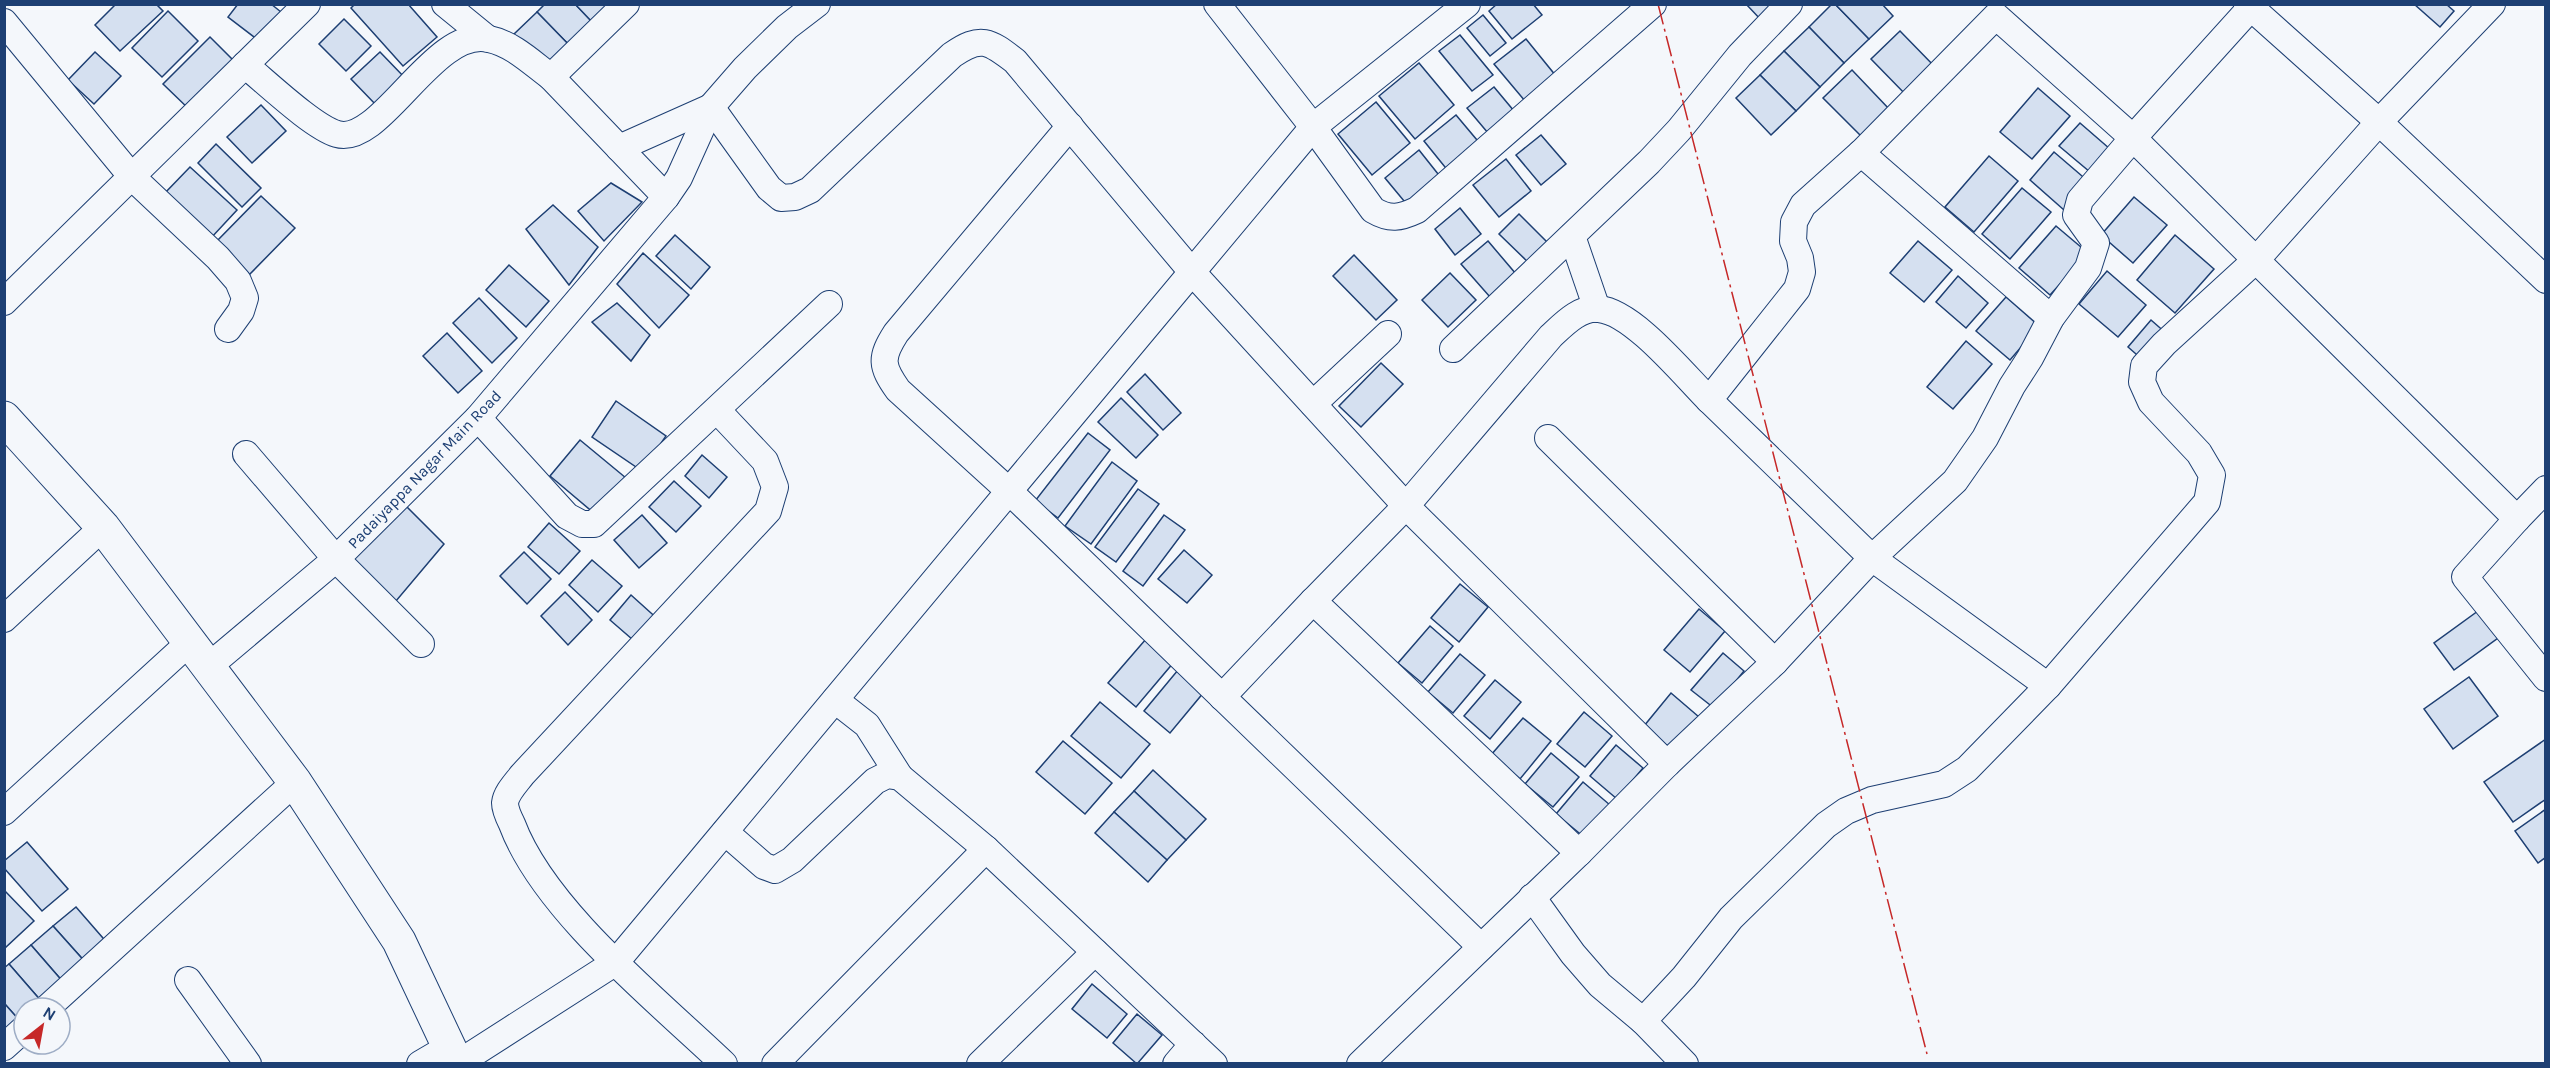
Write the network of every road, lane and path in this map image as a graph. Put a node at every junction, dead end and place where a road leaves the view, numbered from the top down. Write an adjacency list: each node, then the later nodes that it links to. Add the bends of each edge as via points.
1 (307, 4): 14 (street)
2 (445, 4): 13 (street)
3 (626, 4): 15 (street)
4 (817, 4): 16 (street, via 745,68)
5 (1217, 4): 19 (street)
6 (1653, 4): 19 (street, via 1417,210 1400,218 1385,217 1373,210)
7 (1789, 4): 25 (street, via 1740,55 1679,130)
8 (2492, 4): 17 (street)
9 (1463, 6): 19 (street)
10 (2251, 6): 17 (street); 20 (street)
11 (1990, 10): 20 (street); 22 (street)
12 (4, 22): 23 (street)
13 (488, 39): 14 (street, via 465,39 448,50 354,134 338,134 318,124); 15 (street, via 515,50)
14 (245, 65): 23 (street)
15 (551, 77): 21 (street)
16 (711, 107): 18 (street, via 769,188 781,198 810,190 968,44 985,42 1015,61); 21 (street); 24 (street, Padaiyappa Nagar Main Road, via 679,178)
17 (2379, 122): 26 (street); 28 (street)
18 (1070, 126): 27 (street); 44 (street, via 896,333 883,361 898,390)
19 (1313, 127): 27 (street)
20 (2133, 138): 26 (street); 32 (street, via 2080,200 2076,215 2096,243 2088,268)
21 (619, 148): 24 (street)
22 (1861, 153): 32 (street); 36 (street, via 1803,205 1794,222 1793,241 1802,272 1797,290)
23 (132, 177): 29 (street); 33 (street, via 238,281 244,298 241,311)
24 (666, 197): 40 (street, Padaiyappa Nagar Main Road)
25 (1572, 236): 31 (street); 35 (street)
26 (2257, 259): 46 (street); 56 (street, via 2144,366 2142,382 2151,402 2199,453 2212,475 2207,502)
27 (1192, 272): 37 (street); 44 (street)
28 (2546, 280)
29 (4, 302)
30 (829, 304): 38 (street)
31 (1597, 309): 36 (street, via 1620,315 1639,330); 45 (street, via 1575,315 1551,336)
32 (2051, 318): 48 (street, via 1985,438 1955,481)
33 (228, 329)
34 (1388, 334): 37 (street)
35 (1453, 349)
36 (1709, 400): 48 (street)
37 (1313, 404): 45 (street)
38 (717, 410): 40 (street, via 594,524 582,524 567,516); 69 (street, via 765,461 775,487 768,510 522,775 505,800 517,839 547,887)
39 (4, 418): 47 (main road)
40 (477, 418): 49 (street, Padaiyappa Nagar Main Road)
41 (1548, 438): 54 (street)
42 (246, 454): 49 (street)
43 (2546, 489): 46 (street)
44 (1009, 491): 57 (street); 58 (street)
45 (1406, 506): 50 (street); 59 (street)
46 (2517, 519): 55 (street, via 2465,577)
47 (103, 527): 51 (street); 53 (main road)
48 (1872, 558): 54 (street); 56 (street)
49 (336, 559): 52 (street); 53 (street, Padaiyappa Nagar Main Road)
50 (1313, 601): 57 (street); 65 (street)
51 (4, 619)
52 (421, 644)
53 (200, 653): 61 (main road); 62 (street, Padaiyappa Nagar Main Road)
54 (1775, 662): 59 (street)
55 (2546, 678)
56 (2048, 686): 72 (street, via 1967,769 1944,784 1872,800 1845,811 1826,825 1731,918)
57 (1222, 697): 67 (street)
58 (835, 700): 60 (street, via 867,725); 63 (street)
59 (1667, 764): 65 (street)
60 (900, 777): 63 (street, via 887,775 875,781 792,860 775,870 764,866); 64 (street)
61 (296, 782): 71 (street); 74 (main road, via 399,941)
62 (4, 812)
63 (725, 832): 69 (street)
64 (987, 849): 68 (street); 78 (street)
65 (1579, 853): 66 (street)
66 (1532, 897): 67 (street); 72 (street, via 1600,985)
67 (1481, 947): 82 (street)
68 (1095, 952): 73 (street); 79 (street)
69 (616, 962): 74 (street); 77 (street)
70 (188, 980): 75 (street)
71 (60, 996)
72 (1643, 1020): 83 (street)
73 (1193, 1044): 80 (street); 81 (street)
74 (454, 1058): 76 (street)
75 (248, 1064)
76 (420, 1064)
77 (724, 1064)
78 (775, 1064)
79 (980, 1064)
80 (1176, 1064)
81 (1214, 1064)
82 (1360, 1064)
83 (1685, 1064)

